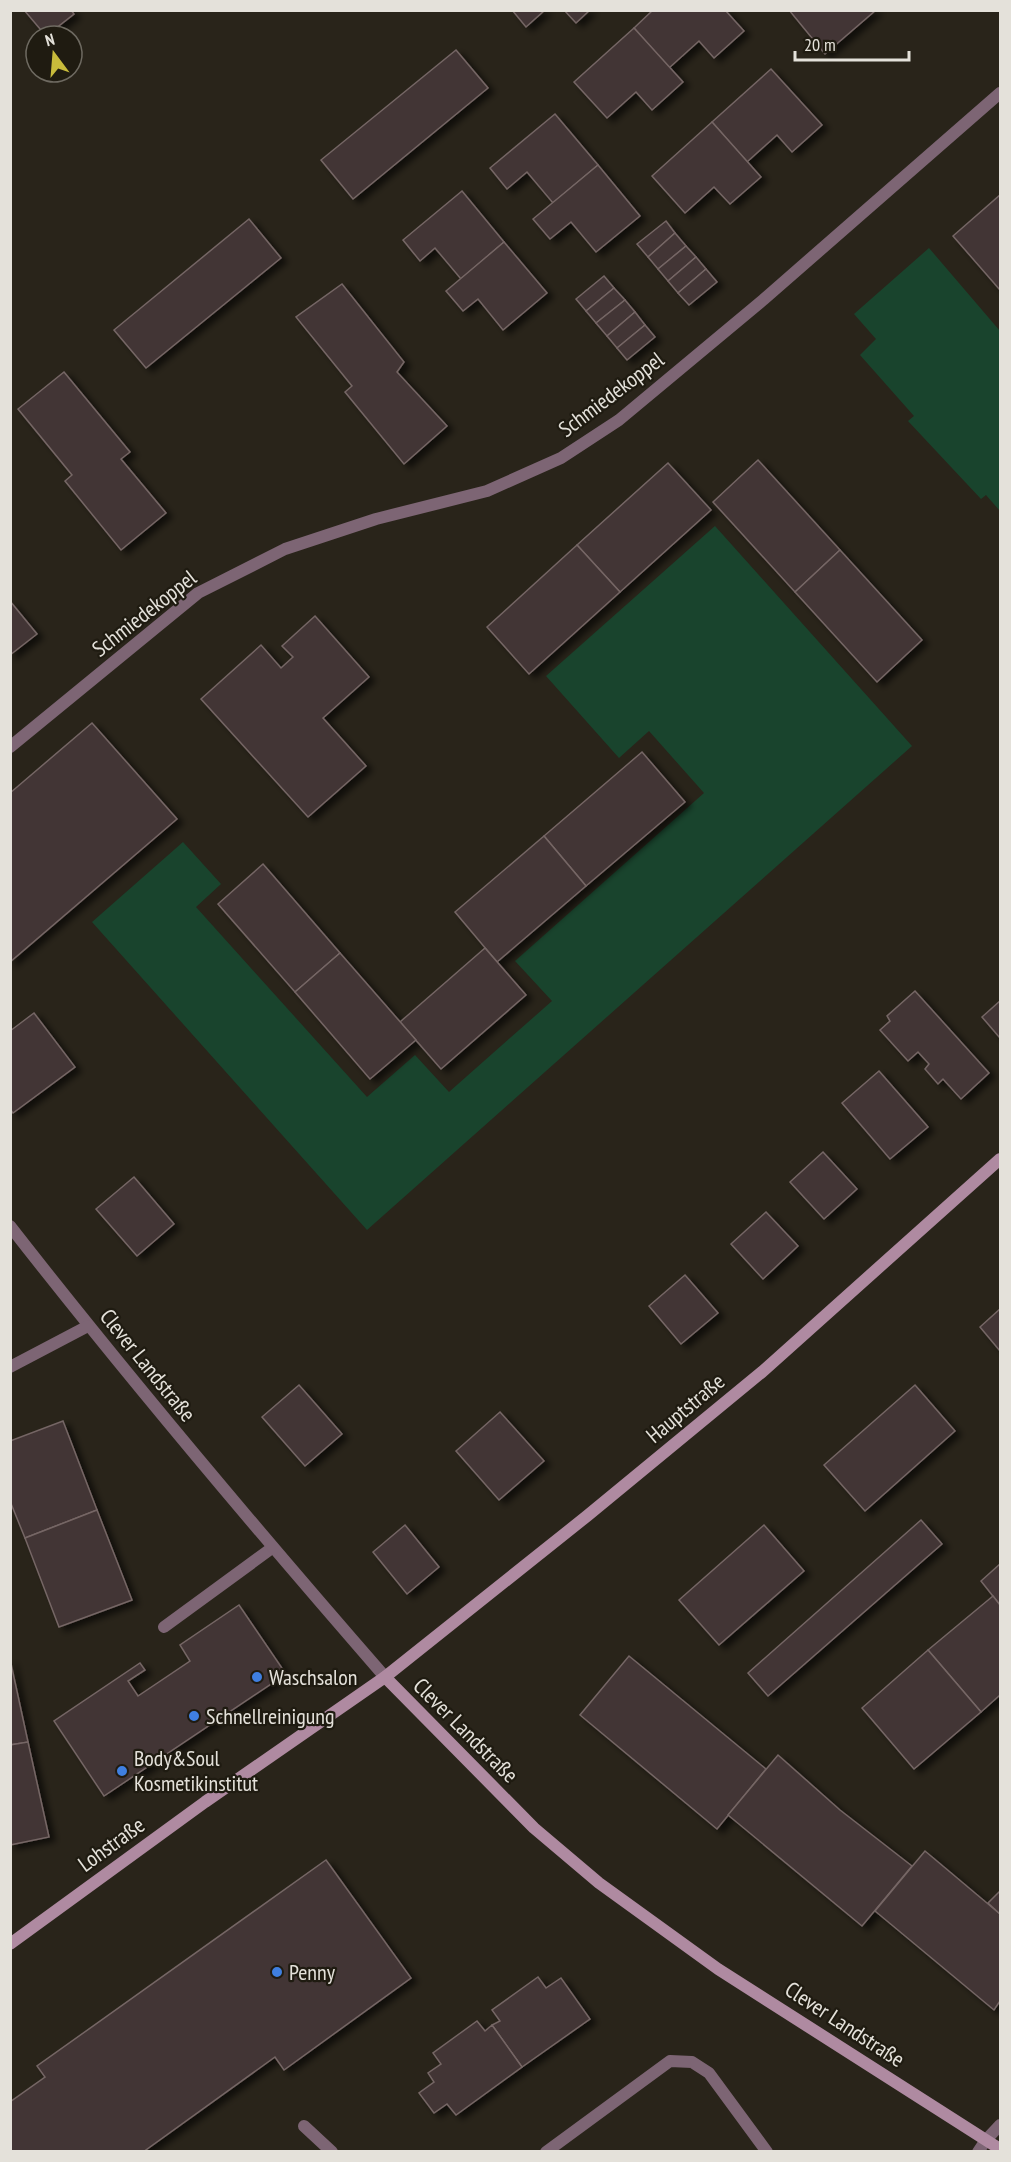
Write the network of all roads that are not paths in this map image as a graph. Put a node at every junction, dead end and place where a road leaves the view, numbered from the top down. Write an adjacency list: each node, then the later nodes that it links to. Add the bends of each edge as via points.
1 (1000, 93): 2 (street, Schmiedekoppel, via 619,420 561,458 487,491 376,519 285,549 198,593)
2 (10, 747)
3 (1000, 1159): 9 (main road, Hauptstraße, via 762,1372)
4 (10, 1226): 5 (street, Clever Landstraße)
5 (88, 1326): 6 (street); 7 (street, Clever Landstraße)
6 (10, 1367)
7 (273, 1548): 8 (street); 9 (street, Clever Landstraße)
8 (164, 1627)
9 (386, 1677): 10 (main road, Lohstraße); 13 (main road, Clever Landstraße, via 534,1828 599,1883 718,1968)
10 (10, 1944)
11 (1000, 2125): 13 (street)
12 (304, 2126): 15 (street)
13 (986, 2140): 14 (main road, Clever Landstraße); 18 (street)
14 (1000, 2148)
15 (332, 2151)
16 (546, 2151): 17 (street, via 670,2061 692,2062 709,2073)
17 (767, 2151)
18 (978, 2151)

